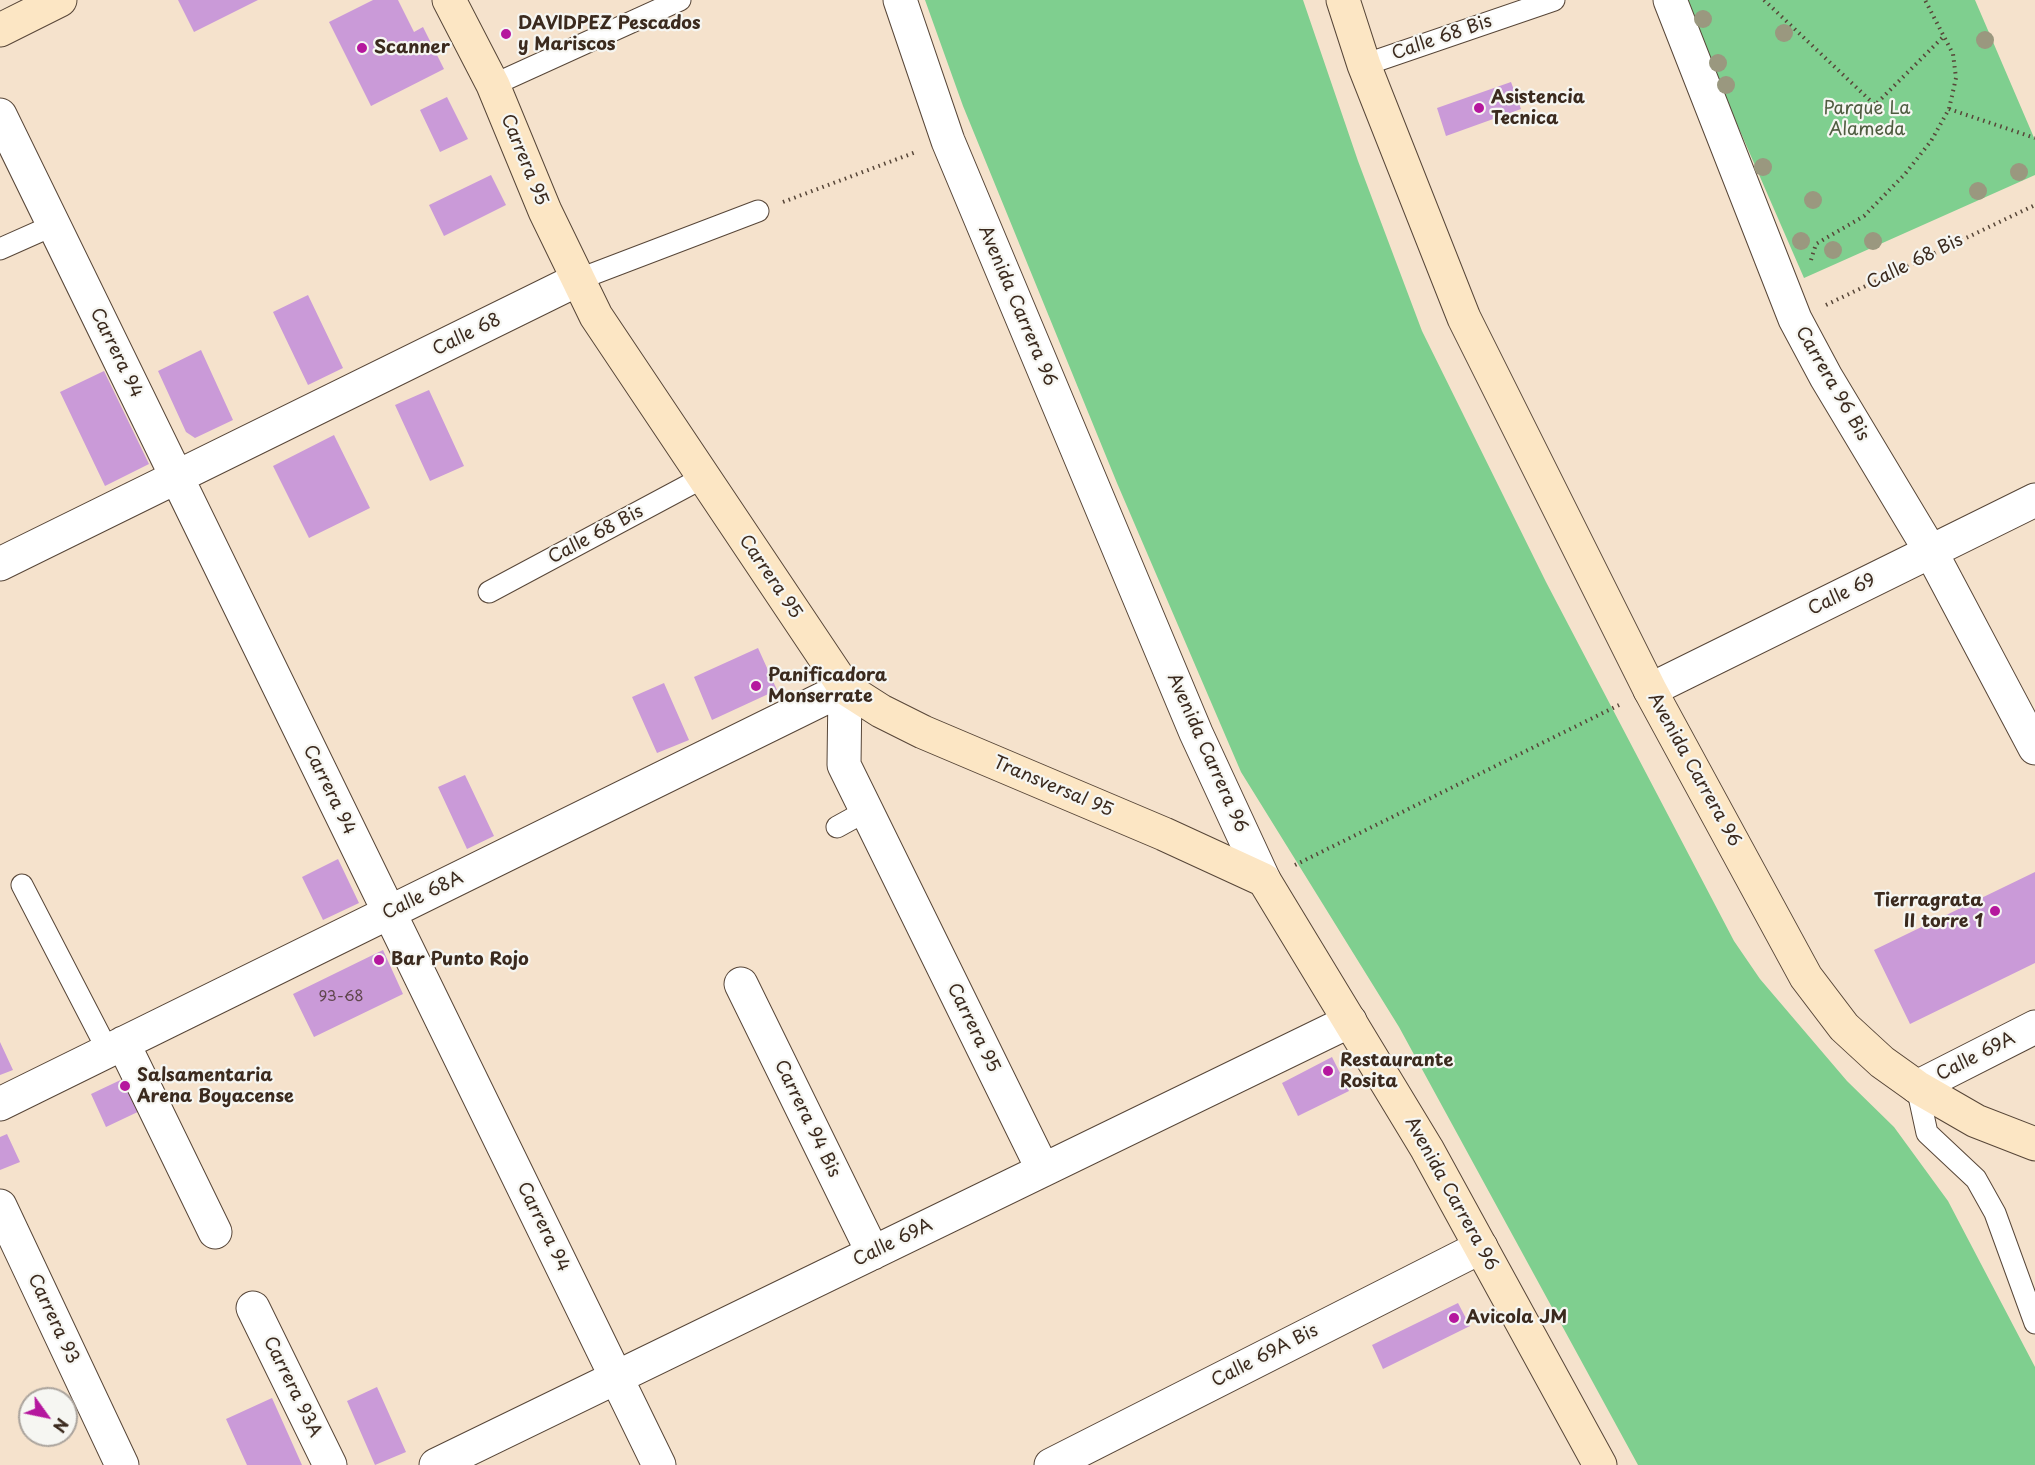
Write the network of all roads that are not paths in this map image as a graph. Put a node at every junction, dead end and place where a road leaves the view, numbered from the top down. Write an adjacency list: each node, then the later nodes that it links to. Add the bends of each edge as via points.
1 (60, 0): 8 (main road)
2 (449, 0): 10 (main road, Carrera 95)
3 (680, 0): 10 (lane)
4 (900, 0): 27 (street, Avenida Carrera 96, via 948,141 1196,733)
5 (1343, 0): 9 (main road, Avenida Carrera 96)
6 (1554, 0): 9 (lane, Calle 68 Bis)
7 (1670, 0): 19 (street, Carrera 96 Bis, via 1795,319)
8 (0, 30)
9 (1364, 65): 23 (main road, Avenida Carrera 96, via 1464,318)
10 (493, 84): 15 (main road, Carrera 95, via 544,211)
11 (0, 115): 13 (street, Carrera 94)
12 (758, 211): 15 (lane, Calle 68)
13 (54, 225): 14 (lane); 16 (street, Carrera 94)
14 (0, 249)
15 (577, 280): 16 (street, Calle 68); 17 (main road, Carrera 95, via 596,316)
16 (176, 477): 20 (street, Calle 68); 29 (street, Carrera 94)
17 (704, 477): 21 (lane, Calle 68 Bis); 22 (main road, Carrera 95)
18 (2035, 500): 19 (street, Calle 69)
19 (1931, 552): 23 (street, Calle 69); 24 (street, Carrera 96 Bis)
20 (0, 564)
21 (489, 592)
22 (845, 688): 25 (street, Carrera 95, via 844,765); 27 (main road, Transversal 95, via 923,732); 29 (street, Calle 68A)
23 (1650, 690): 34 (main road, Avenida Carrera 96, via 1806,976 1844,1027)
24 (2035, 748)
25 (866, 811): 26 (lane); 37 (street, Carrera 95)
26 (837, 827)
27 (1264, 880): 31 (main road, Avenida Carrera 96)
28 (22, 885): 33 (lane)
29 (389, 913): 33 (street, Calle 68A); 44 (street, Carrera 94)
30 (741, 984): 41 (street, Carrera 94 Bis)
31 (1350, 1021): 37 (street, Calle 69A); 40 (main road, Avenida Carrera 96)
32 (2035, 1028): 34 (street, Calle 69A)
33 (116, 1047): 35 (street, Calle 68A); 39 (street)
34 (1917, 1087): 36 (main road, Avenida Carrera 96, via 1976,1121); 43 (lane, via 1928,1133 1976,1179 1995,1213)
35 (0, 1104)
36 (2035, 1144)
37 (1043, 1170): 41 (street, Calle 69A)
38 (0, 1206): 46 (street, Carrera 93)
39 (215, 1232)
40 (1480, 1247): 45 (street, Calle 69A Bis); 50 (main road, Avenida Carrera 96)
41 (873, 1253): 44 (street, Calle 69A)
42 (253, 1308): 47 (street, Carrera 93A)
43 (2035, 1323)
44 (617, 1377): 48 (street, Calle 69A); 49 (street, Carrera 94)
45 (1054, 1464)
46 (122, 1465)
47 (330, 1465)
48 (436, 1465)
49 (659, 1465)
50 (1600, 1465)

